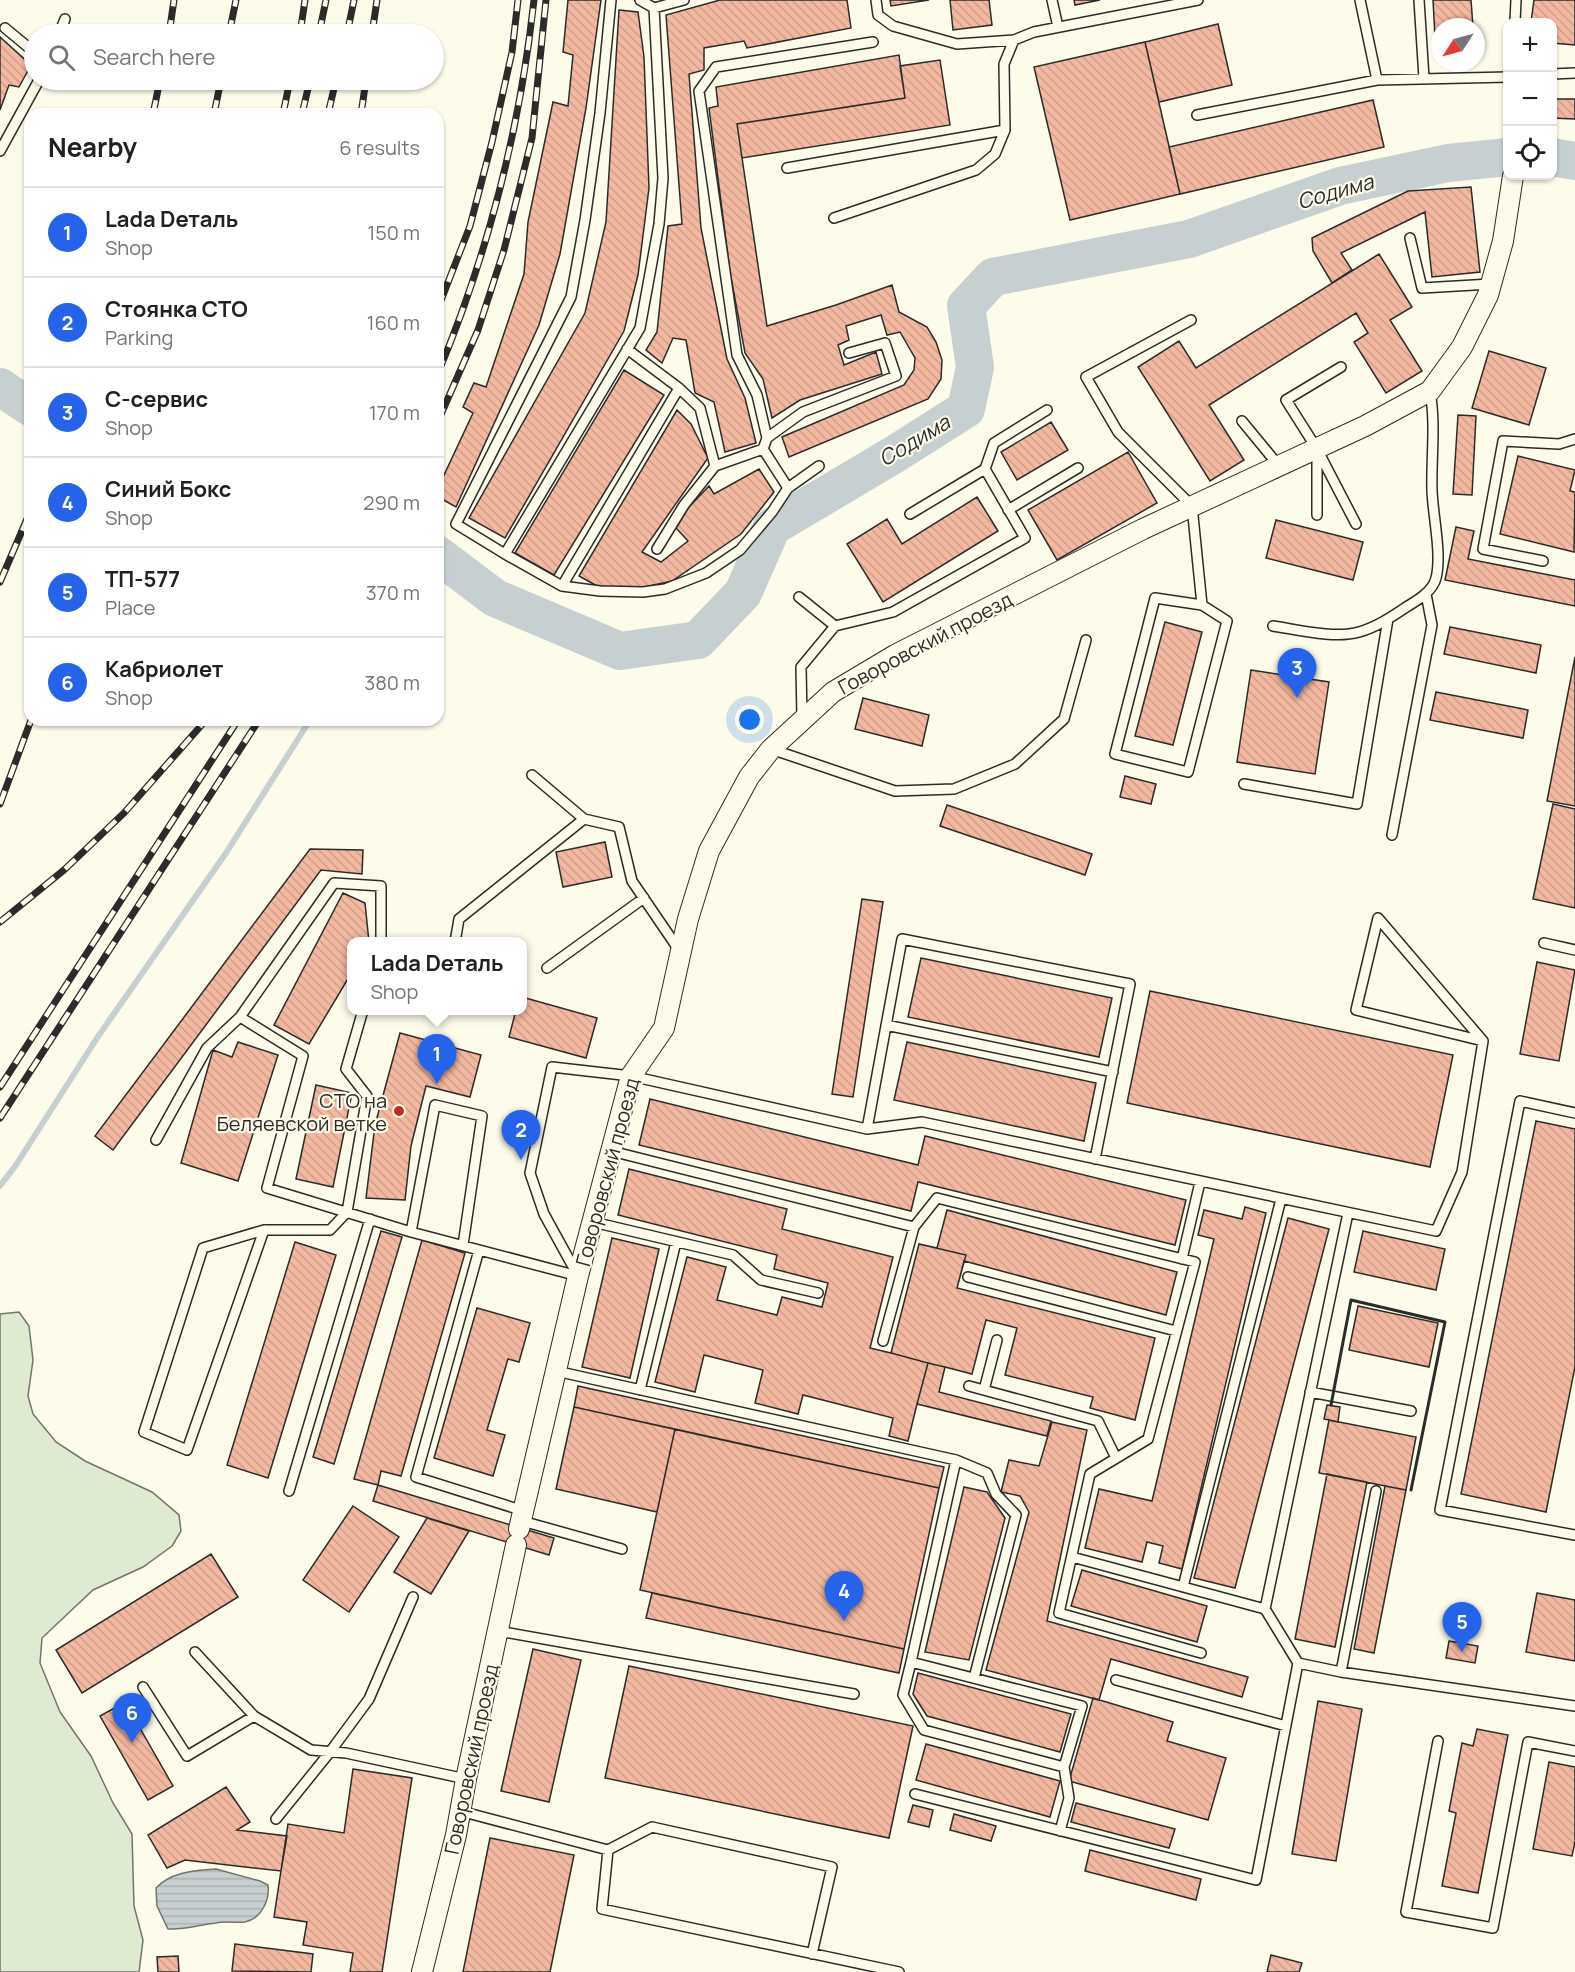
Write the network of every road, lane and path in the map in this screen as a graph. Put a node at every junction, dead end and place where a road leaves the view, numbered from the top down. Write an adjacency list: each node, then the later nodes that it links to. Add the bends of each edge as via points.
1 (611, 0): 57 (lane, via 600,113 571,297 456,524)
2 (640, 0): 10 (lane)
3 (684, 0): 10 (lane)
4 (876, 0): 16 (lane, via 878,15 893,26 957,44)
5 (1053, 0): 14 (lane)
6 (1198, 0): 14 (lane)
7 (1360, 0): 23 (lane)
8 (1419, 0): 22 (lane)
9 (1516, 0): 11 (lane)
10 (654, 8): 34 (lane, via 663,178 640,328)
11 (1515, 18)
12 (65, 19): 13 (lane)
13 (63, 24)
14 (1058, 27): 16 (lane)
15 (6, 28): 18 (lane)
16 (1014, 40): 26 (lane, via 1004,64)
17 (873, 42): 41 (lane, via 716,67 699,91 737,355 757,395)
18 (24, 43)
19 (1575, 73): 20 (lane)
20 (1557, 74)
21 (1503, 77): 22 (lane)
22 (1424, 78): 23 (lane)
23 (1377, 80): 25 (lane)
24 (34, 90): 27 (lane)
25 (1197, 115)
26 (1005, 129): 28 (lane); 30 (lane, via 995,154 976,170)
27 (0, 151)
28 (787, 168)
29 (1513, 180): 32 (street, Говоровский проезд, via 1503,241)
30 (834, 218)
31 (1410, 238): 32 (lane, via 1422,288)
32 (1491, 284): 38 (street, Говоровский проезд, via 1462,347)
33 (1191, 320): 51 (lane, via 1086,376 1118,432)
34 (627, 349): 37 (lane); 57 (lane)
35 (849, 353): 41 (lane, via 885,343 896,376 803,412)
36 (1341, 367): 44 (lane, via 1286,400)
37 (679, 388): 45 (lane, via 700,408); 59 (lane)
38 (1430, 391): 44 (street, Говоровский проезд); 60 (lane, via 1434,415 1432,491 1437,563 1436,579)
39 (1047, 410): 49 (lane, via 994,443)
40 (1242, 421): 47 (lane)
41 (767, 438): 43 (lane)
42 (1575, 439): 58 (lane, via 1559,444 1503,441 1484,549)
43 (764, 449): 45 (lane); 50 (lane)
44 (1317, 449): 47 (street, Говоровский проезд); 54 (lane); 55 (lane)
45 (715, 466): 56 (lane, via 684,505)
46 (819, 466): 50 (lane)
47 (1279, 466): 51 (street, Говоровский проезд)
48 (1078, 468): 52 (lane)
49 (985, 469): 52 (lane); 53 (lane)
50 (788, 488): 59 (lane, via 740,550 706,573 665,589 643,592)
51 (1192, 506): 62 (lane); 67 (street, Говоровский проезд, via 895,655 833,692)
52 (1008, 510): 64 (lane, via 1025,538 893,612)
53 (910, 514)
54 (1317, 516)
55 (1356, 524)
56 (657, 549)
57 (505, 554): 59 (lane)
58 (1543, 561)
59 (562, 586)
60 (1426, 594): 63 (lane); 72 (lane, via 1432,625)
61 (799, 597): 64 (lane)
62 (1202, 605): 62 (lane, via 1155,598 1114,754 1188,772 1227,621)
63 (1388, 619): 65 (lane, via 1347,635); 70 (lane, via 1357,804)
64 (835, 626): 67 (lane, via 801,667)
65 (1273, 626)
66 (1086, 640): 68 (lane, via 1064,719 1015,764 954,789 896,791)
67 (802, 721): 68 (street, Говоровский проезд)
68 (771, 749): 78 (street, Говоровский проезд, via 749,777 709,851)
69 (532, 775): 71 (lane)
70 (1244, 784)
71 (584, 819): 73 (lane, via 620,827 632,881); 75 (lane, via 459,919)
72 (1392, 835)
73 (644, 898): 78 (lane); 79 (lane)
74 (381, 937): 81 (lane, via 381,886 334,883)
75 (456, 937)
76 (1544, 943): 77 (lane)
77 (1575, 950)
78 (681, 952): 85 (street, Говоровский проезд, via 664,1028)
79 (547, 968)
80 (362, 1015): 93 (lane, via 346,1069 367,1096)
81 (240, 1017): 88 (lane, via 207,1048); 93 (lane, via 303,1056 267,1188)
82 (886, 1025): 84 (lane); 84 (lane, via 902,939 1130,984); 87 (lane)
83 (1483, 1041): 83 (lane, via 1356,1010 1378,918 1431,980); 94 (lane, via 1462,1172 1436,1231)
84 (1113, 1072): 90 (lane)
85 (631, 1076): 87 (lane); 89 (street, Говоровский проезд); 104 (lane, via 552,1067 530,1173 544,1214)
86 (1575, 1113): 121 (lane, via 1520,1101 1440,1510)
87 (867, 1128): 90 (lane, via 922,1122)
88 (156, 1140)
89 (611, 1151): 96 (street, Говоровский проезд); 97 (lane)
90 (1095, 1159): 91 (lane)
91 (1200, 1182): 92 (lane); 103 (lane)
92 (1281, 1199): 94 (lane); 124 (lane)
93 (347, 1212): 95 (lane); 98 (lane, via 330,1230)
94 (1348, 1213): 114 (lane)
95 (370, 1219): 99 (lane); 118 (lane)
96 (593, 1222): 100 (lane); 104 (street, Говоровский проезд)
97 (914, 1227): 103 (lane, via 937,1198); 109 (lane)
98 (264, 1230): 98 (lane, via 187,1450 144,1432 203,1248)
99 (411, 1232): 101 (lane); 101 (lane, via 435,1106 482,1116)
100 (676, 1242): 106 (lane, via 733,1255 761,1280); 112 (lane)
101 (462, 1245): 102 (lane)
102 (479, 1250): 104 (lane); 120 (lane, via 416,1477)
103 (1182, 1259): 107 (lane, via 1194,1262)
104 (578, 1276): 110 (street, Говоровский проезд)
105 (968, 1277): 107 (lane)
106 (818, 1293)
107 (1176, 1331): 116 (lane, via 1148,1439)
108 (997, 1340): 113 (lane)
109 (883, 1341)
110 (556, 1371): 112 (lane); 120 (street, Говоровский проезд)
111 (969, 1386): 113 (lane)
112 (640, 1390): 117 (lane)
113 (984, 1390): 116 (lane, via 1098,1421)
114 (1310, 1392): 115 (lane); 126 (lane)
115 (1411, 1411)
116 (1116, 1458): 123 (lane, via 1090,1474)
117 (956, 1460): 130 (lane); 133 (lane, via 987,1473 996,1494 1016,1515)
118 (289, 1491)
119 (1376, 1491): 132 (lane)
120 (520, 1526): 122 (lane); 127 (street, Говоровский проезд)
121 (1575, 1535)
122 (622, 1549)
123 (1072, 1557): 124 (lane); 129 (lane, via 1059,1613)
124 (1183, 1587): 126 (lane)
125 (413, 1597): 142 (lane, via 369,1699)
126 (1265, 1609): 131 (lane)
127 (498, 1631): 136 (lane); 144 (street, Говоровский проезд)
128 (195, 1652): 138 (lane)
129 (1201, 1653)
130 (911, 1662): 133 (lane); 143 (lane, via 903,1695 924,1730)
131 (1298, 1664): 132 (lane); 139 (lane)
132 (1341, 1672): 137 (lane)
133 (974, 1678): 143 (lane, via 1082,1706)
134 (1116, 1680): 139 (lane)
135 (142, 1687): 138 (lane, via 187,1756)
136 (854, 1694)
137 (1575, 1706)
138 (254, 1716): 142 (lane, via 311,1750)
139 (1286, 1726): 148 (lane, via 1256,1880)
140 (1438, 1742): 141 (lane, via 1406,1912 1493,1928 1528,1742)
141 (1575, 1751)
142 (330, 1752): 144 (lane); 147 (lane)
143 (1064, 1767): 148 (lane, via 1069,1798)
144 (466, 1779): 146 (street, Говоровский проезд)
145 (915, 1794): 148 (lane)
146 (460, 1811): 149 (lane); 151 (street, Говоровский проезд)
147 (276, 1819)
148 (1060, 1830)
149 (608, 1850): 150 (lane, via 602,1909); 150 (lane, via 652,1827 832,1866)
150 (812, 1954): 152 (lane)
151 (422, 1972)
152 (899, 1972)

